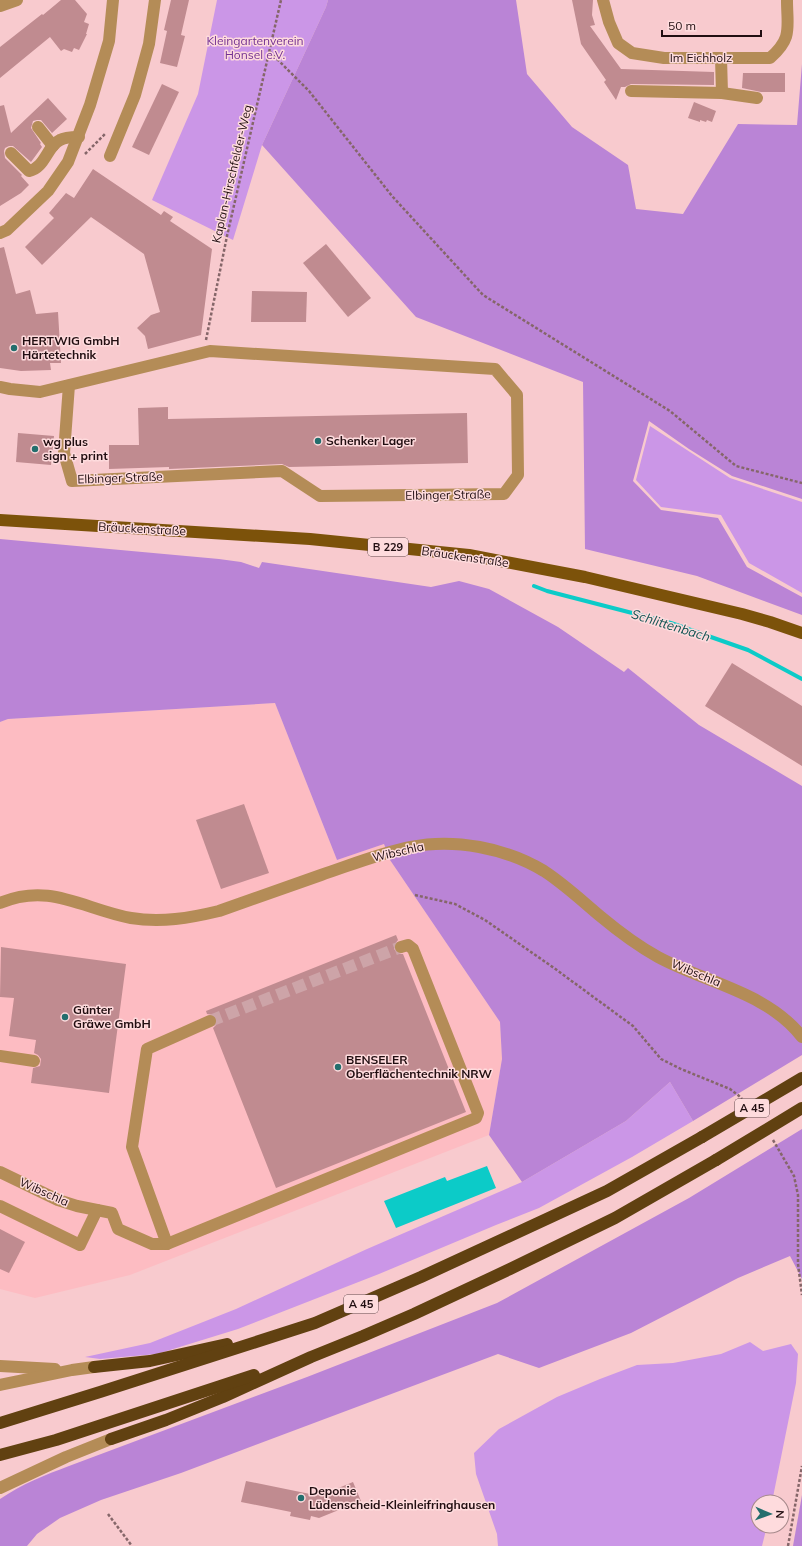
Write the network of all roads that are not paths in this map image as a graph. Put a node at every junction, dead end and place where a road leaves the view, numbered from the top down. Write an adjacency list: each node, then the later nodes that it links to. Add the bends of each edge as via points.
1 (17, 0): 7 (street)
2 (113, 0): 14 (street, via 109,41)
3 (150, 0): 8 (street)
4 (155, 0): 8 (street)
5 (603, 0): 9 (street, Im Eichholz, via 618,44 632,53 664,58)
6 (787, 0): 9 (street, Im Eichholz, via 788,35 770,58)
7 (0, 6)
8 (153, 12): 17 (street, via 135,95)
9 (721, 58): 11 (street)
10 (631, 91): 11 (street)
11 (722, 93): 12 (street)
12 (757, 98)
13 (38, 127): 15 (street)
14 (79, 137): 15 (street, via 59,140); 18 (street, via 68,162 48,191 7,230)
15 (53, 146): 16 (street, via 34,170 29,171)
16 (11, 152)
17 (110, 156)
18 (0, 233)
19 (70, 385): 19 (street, Elbinger Straße, via 210,351 495,369 517,395 518,475 504,494 320,496 282,471 72,481 64,453); 20 (street, Elbinger Straße, via 40,392)
20 (0, 387)
21 (0, 520): 22 (main road, Bräuckenstraße / B 229, via 310,539 469,555 585,577 742,614)
22 (802, 633)
23 (0, 902): 26 (street, Wibschla, via 17,897 50,895 66,898 106,913 132,918 178,919 219,911 373,857 411,847 450,844 488,849 512,856 542,870 642,947 690,972 761,1002 784,1018)
24 (401, 948): 34 (street, via 408,945 413,949 478,1113 476,1118)
25 (210, 1021): 34 (street, via 148,1049 132,1146)
26 (802, 1037)
27 (0, 1056): 28 (street)
28 (34, 1061)
29 (802, 1078): 35 (highway, A 45, bridge, via 607,1191 372,1299)
30 (802, 1108): 36 (highway, A 45, bridge, via 615,1218 363,1336)
31 (1, 1176): 33 (street, Wibschla, via 58,1200)
32 (0, 1206): 33 (street, via 80,1244)
33 (97, 1210): 34 (street, Wibschla, via 112,1214 118,1229 152,1244)
34 (167, 1244)
35 (299, 1329): 38 (highway, via 150,1361); 41 (highway, A 45)
36 (311, 1357): 42 (highway, via 195,1409); 43 (highway, A 45, via 56,1440)
37 (0, 1366): 39 (street)
38 (94, 1367): 39 (street)
39 (72, 1370): 40 (street)
40 (0, 1385)
41 (0, 1423)
42 (111, 1439): 44 (street, via 66,1456)
43 (0, 1455)
44 (0, 1488)

